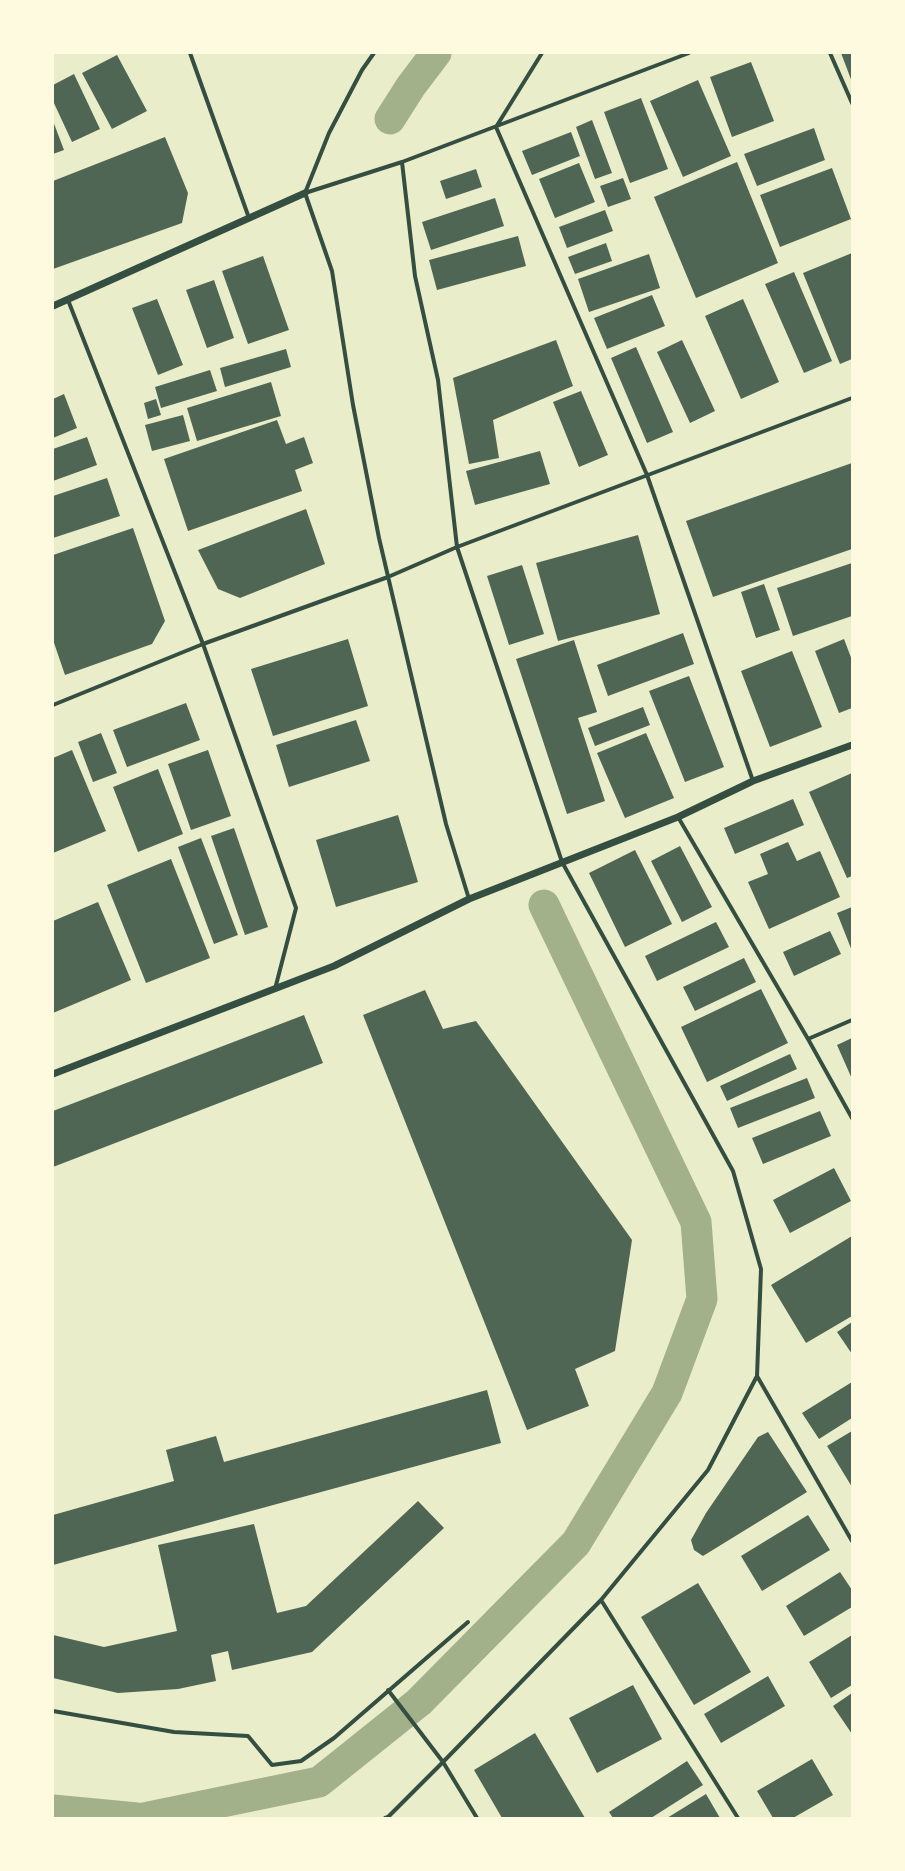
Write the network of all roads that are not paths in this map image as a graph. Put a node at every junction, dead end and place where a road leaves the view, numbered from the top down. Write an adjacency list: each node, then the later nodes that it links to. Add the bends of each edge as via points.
1 (190, 53): 10 (street)
2 (374, 53): 9 (street, via 362,70 329,133)
3 (542, 53): 7 (street)
4 (689, 53): 7 (street)
5 (830, 53): 6 (street)
6 (852, 103)
7 (496, 127): 8 (street); 14 (street)
8 (402, 162): 9 (street); 15 (street, via 415,276 438,380)
9 (305, 193): 10 (street); 16 (street, via 332,271 353,405)
10 (249, 219): 11 (street)
11 (68, 300): 12 (street); 17 (street)
12 (53, 306)
13 (852, 398): 14 (street)
14 (647, 476): 15 (street); 20 (street)
15 (457, 547): 16 (street); 22 (street)
16 (389, 577): 17 (street); 23 (street, via 446,824)
17 (203, 644): 18 (street); 24 (street, via 296,908)
18 (53, 705)
19 (852, 745): 20 (street)
20 (753, 781): 21 (street)
21 (678, 817): 22 (street); 26 (street)
22 (562, 862): 23 (street); 29 (street, via 733,1171 761,1269)
23 (469, 899): 24 (street, via 334,966)
24 (275, 989): 27 (street)
25 (852, 1020): 26 (street)
26 (808, 1039): 28 (street)
27 (53, 1074)
28 (852, 1118)
29 (757, 1376): 30 (street); 31 (street, via 708,1470)
30 (852, 1541)
31 (601, 1600): 35 (street); 38 (street)
32 (468, 1622): 33 (street)
33 (388, 1690): 34 (street, via 334,1738 301,1761 272,1765 248,1736 174,1732); 35 (street)
34 (53, 1711)
35 (443, 1762): 36 (street); 37 (street)
36 (385, 1818)
37 (477, 1818)
38 (738, 1818)

